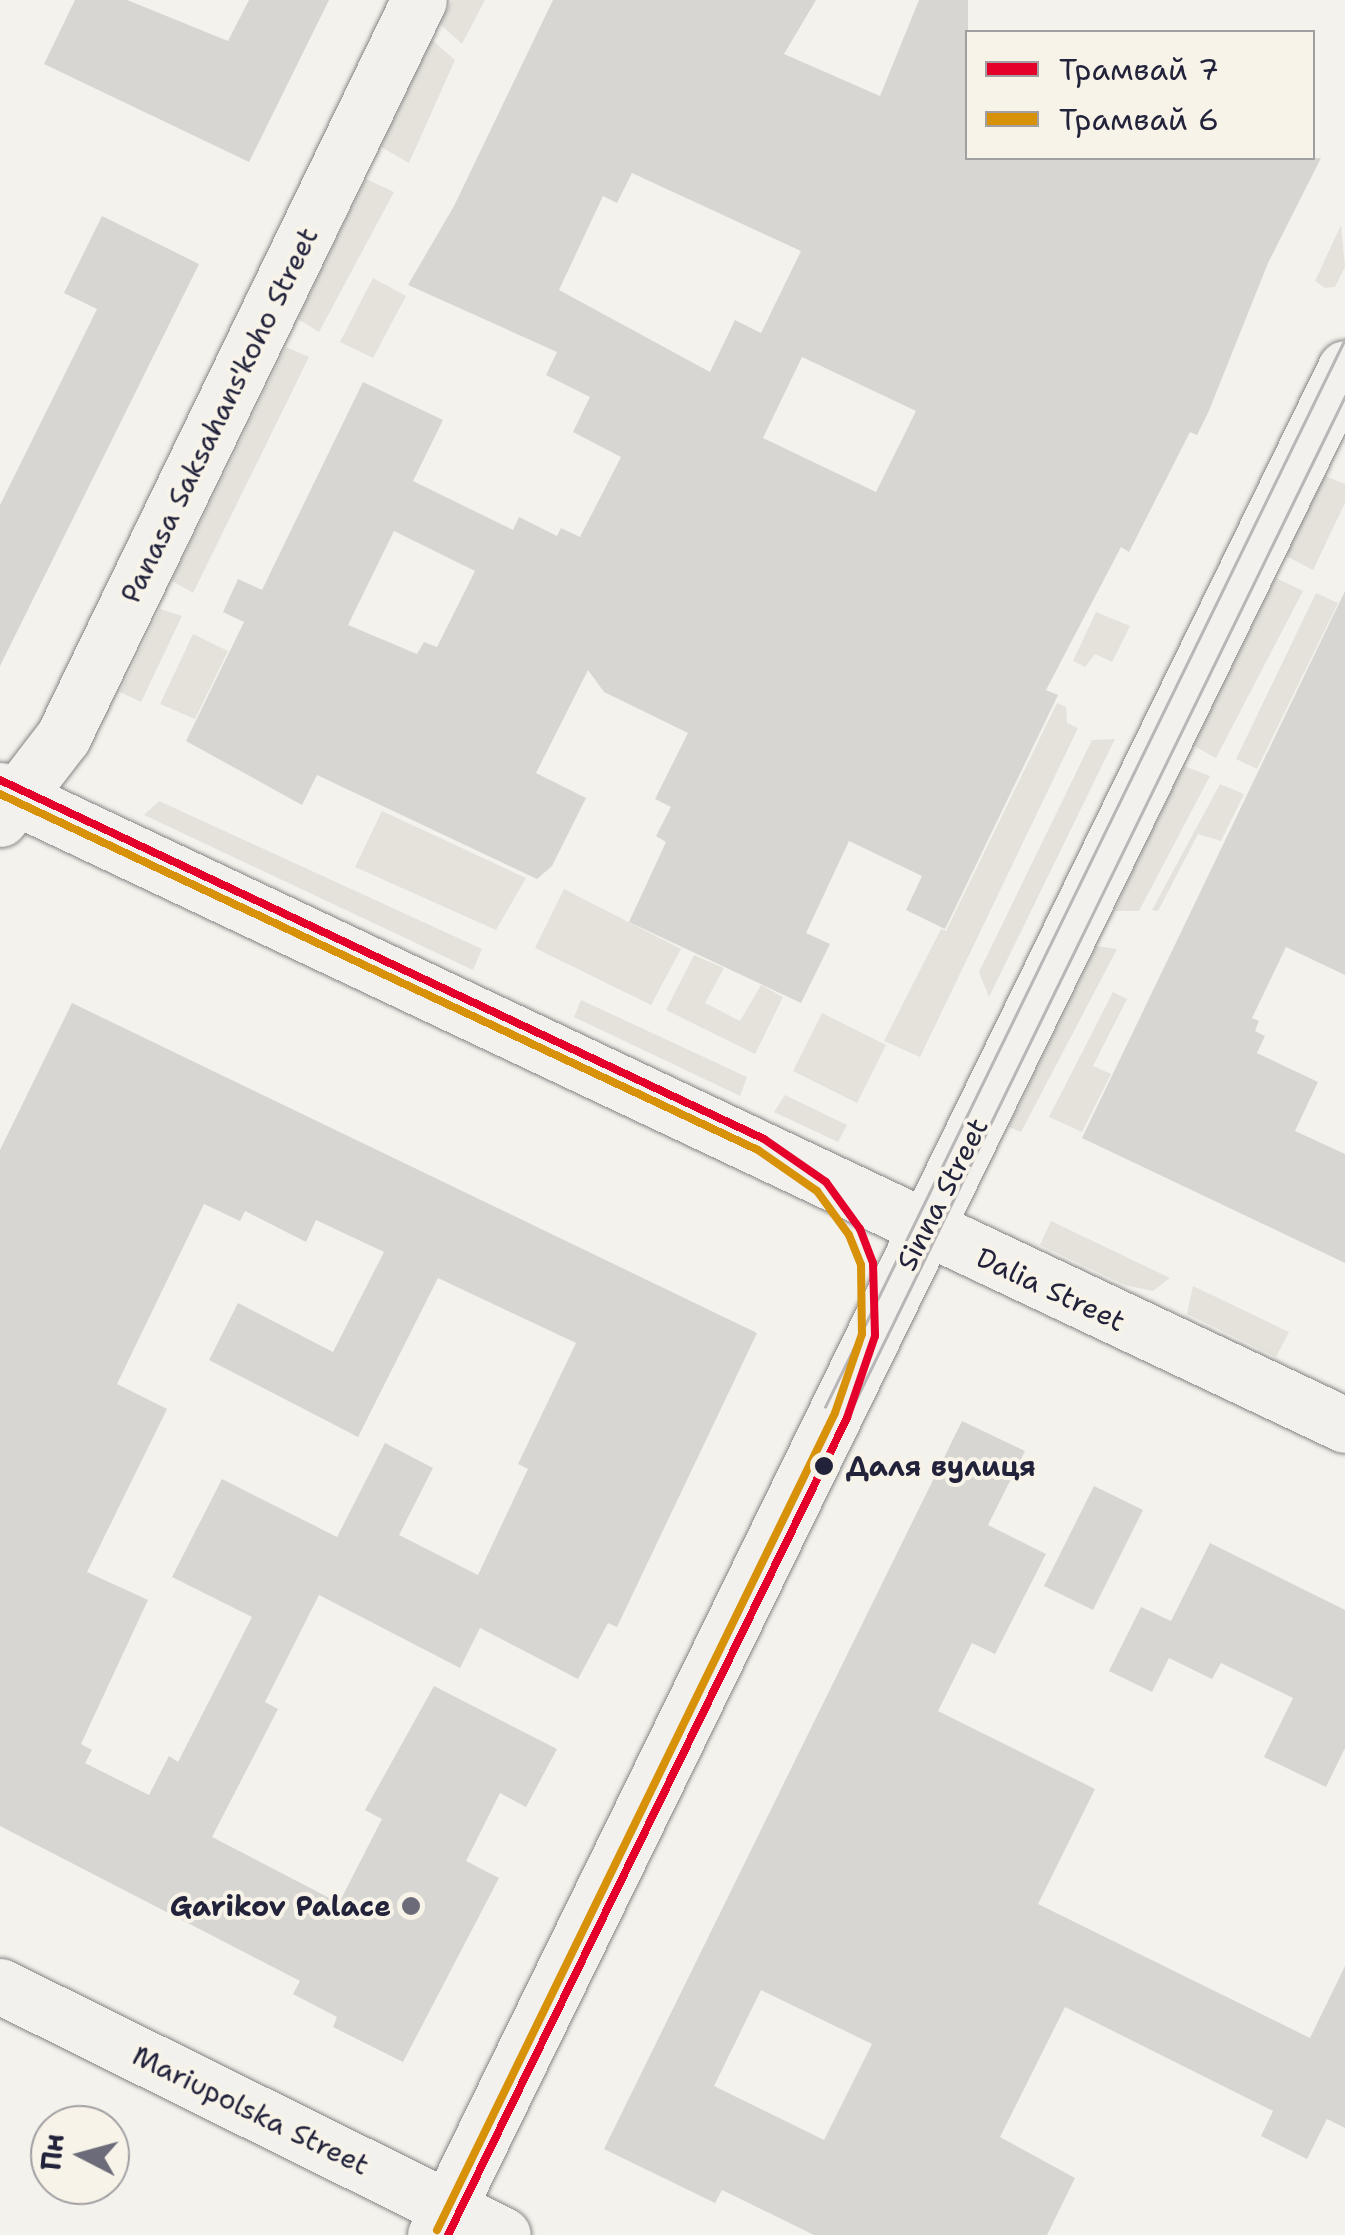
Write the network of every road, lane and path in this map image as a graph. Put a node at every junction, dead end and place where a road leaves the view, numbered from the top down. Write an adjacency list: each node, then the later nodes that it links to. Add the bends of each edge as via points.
1 (420, 0): 3 (street, Panasa Saksahans'koho Street, via 63,737)
2 (1345, 368): 4 (street, Sinna Street)
3 (5, 802): 4 (street, Dalia Street)
4 (924, 1228): 5 (street, Dalia Street); 7 (street, Sinna Street)
5 (1345, 1425)
6 (0, 1986): 7 (street, Mariupolska Street)
7 (442, 2221): 8 (street, Mariupolska Street)
8 (502, 2235)

